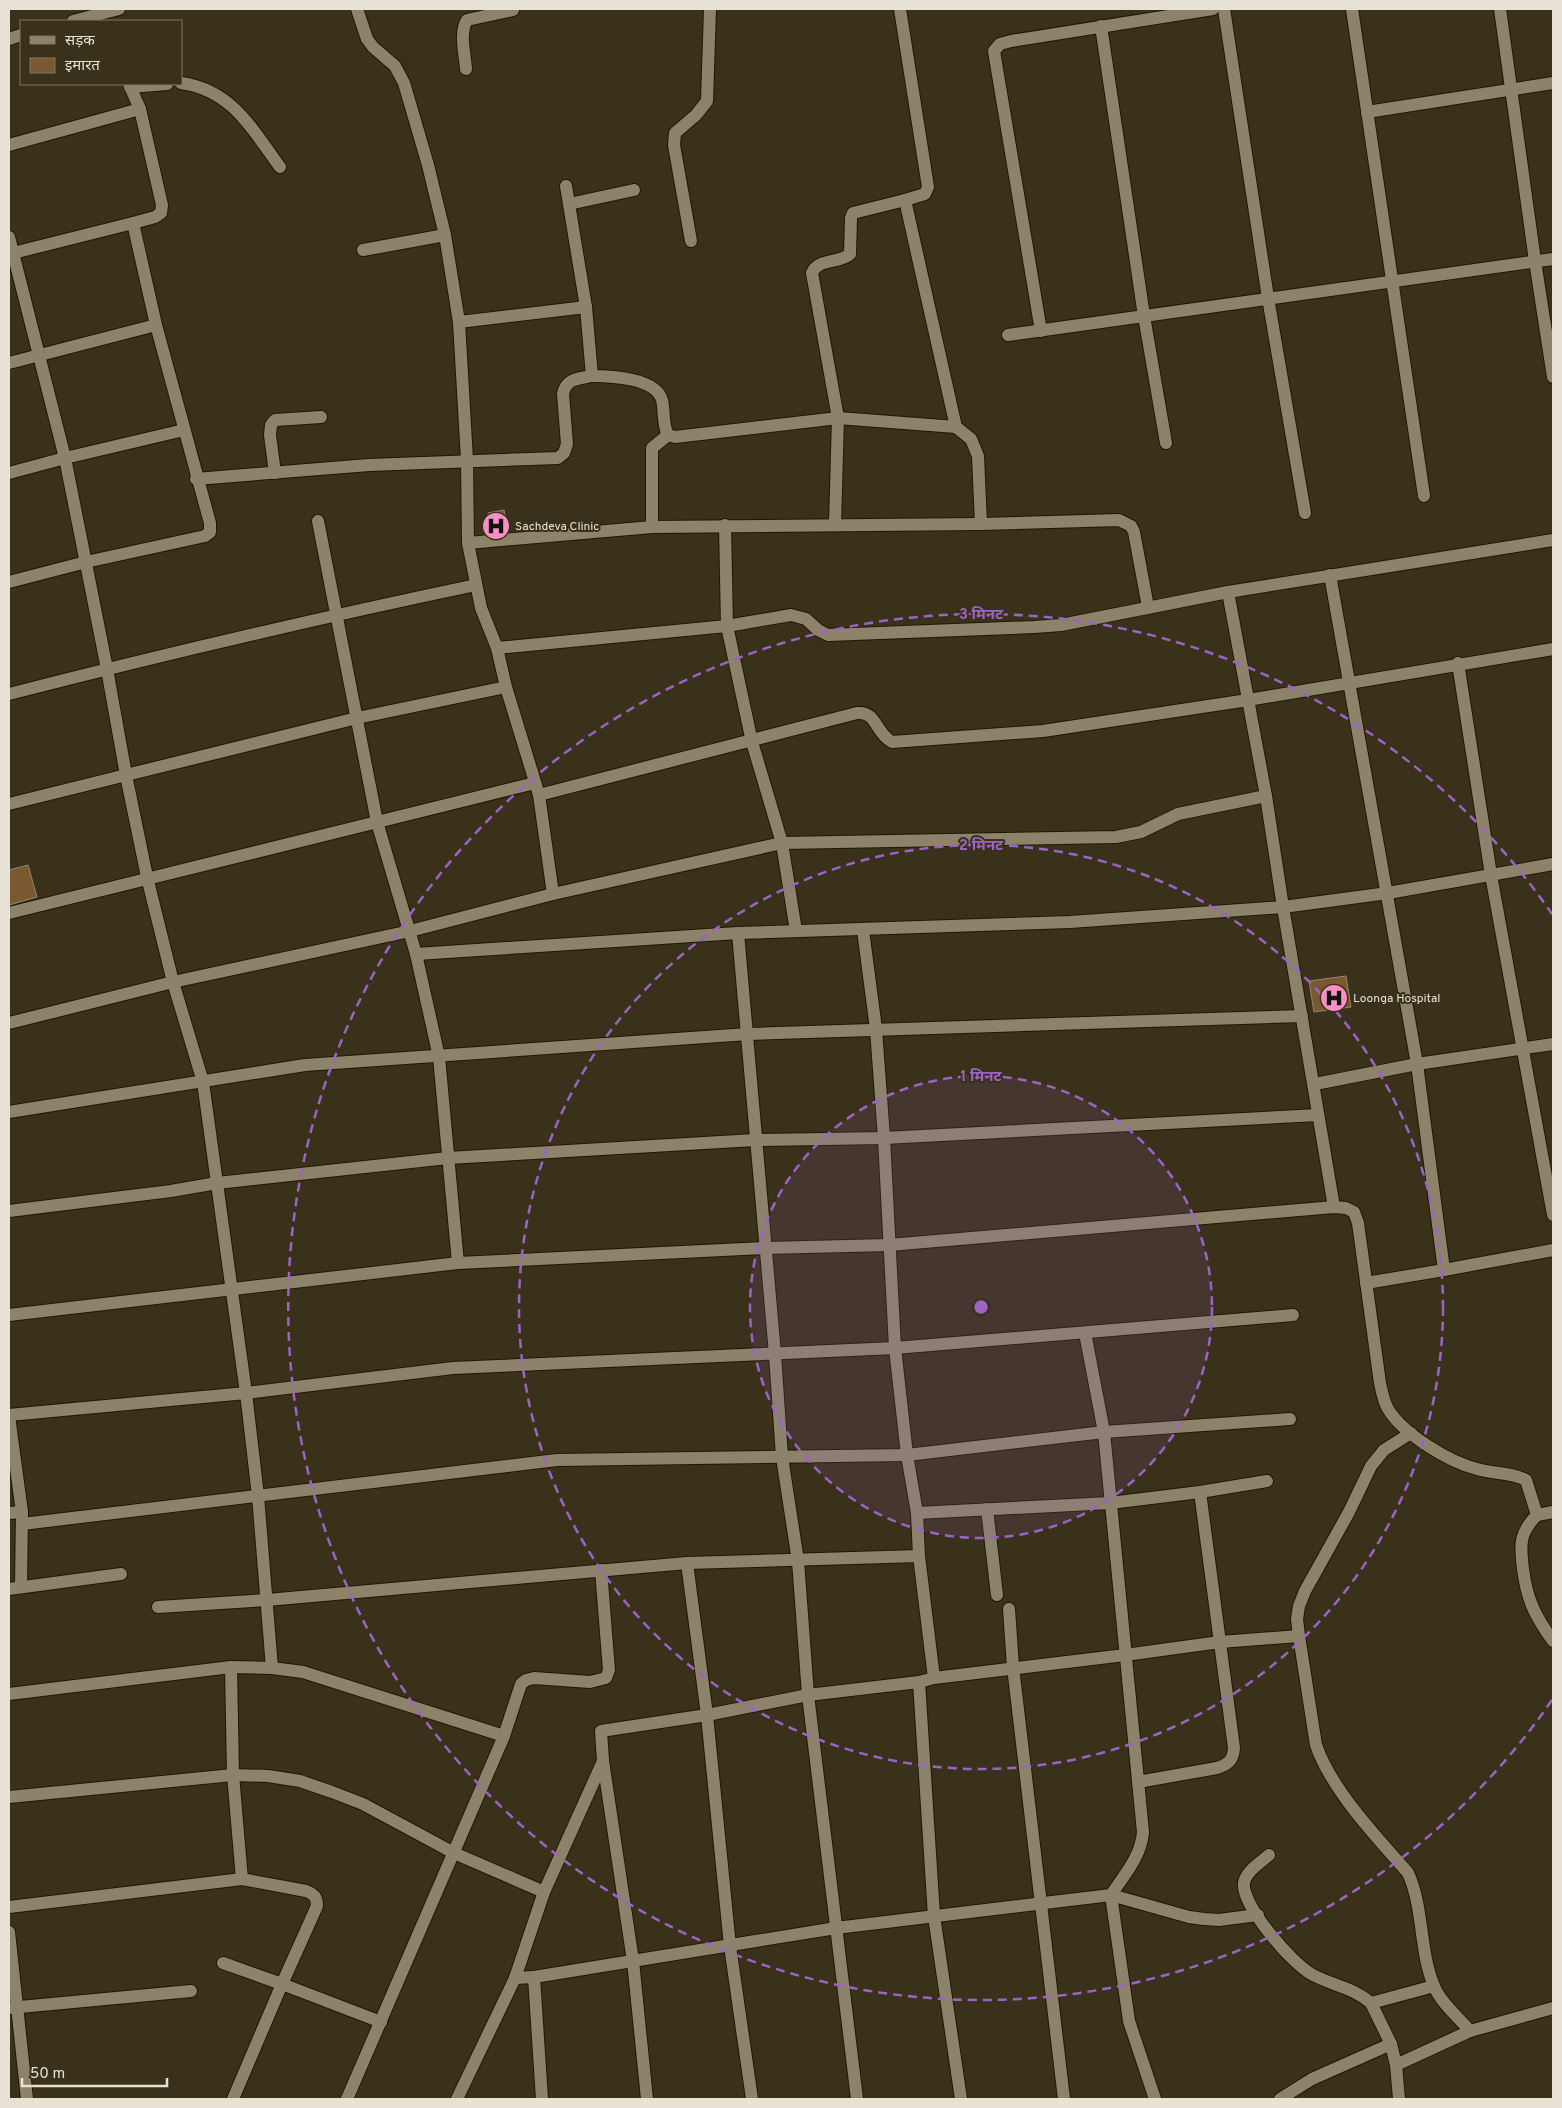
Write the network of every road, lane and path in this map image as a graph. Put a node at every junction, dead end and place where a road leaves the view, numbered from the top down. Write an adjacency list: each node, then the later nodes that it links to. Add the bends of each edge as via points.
1 (357, 9): 26 (street, via 367,39 395,66 404,83)
2 (514, 9): 12 (street, via 467,20 463,34)
3 (710, 9): 28 (street, via 707,101 675,133 674,145)
4 (900, 9): 23 (street, via 928,187 925,194)
5 (1213, 9): 11 (street)
6 (1224, 9): 34 (street)
7 (1352, 9): 18 (street)
8 (1500, 9): 16 (street)
9 (113, 12): 10 (street)
10 (77, 20)
11 (1101, 26): 36 (street); 39 (street, via 1011,41 1000,44 994,51)
12 (466, 69)
13 (182, 83): 20 (street, via 206,89 229,103)
14 (1553, 83): 16 (street)
15 (130, 85): 17 (street)
16 (1511, 90): 18 (street); 32 (street)
17 (140, 109): 19 (street); 25 (street, via 162,205 161,213 155,217)
18 (1367, 112): 33 (street)
19 (9, 145)
20 (280, 167)
21 (566, 186): 24 (street)
22 (634, 190): 24 (street)
23 (905, 200): 46 (street, via 853,213 850,254 820,264 812,273); 47 (street)
24 (569, 204): 35 (street)
25 (133, 223): 30 (street); 38 (street)
26 (444, 235): 29 (street); 37 (street)
27 (9, 237): 30 (street)
28 (691, 241)
29 (363, 250)
30 (10, 253): 41 (street)
31 (1553, 258): 32 (street)
32 (1535, 261): 33 (street); 44 (street)
33 (1392, 281): 34 (street); 56 (street)
34 (1268, 298): 36 (street); 57 (street)
35 (586, 307): 37 (street); 43 (street)
36 (1144, 316): 39 (street); 50 (street)
37 (459, 322): 52 (street)
38 (156, 325): 41 (street); 48 (street)
39 (1041, 331): 40 (street)
40 (1008, 335)
41 (38, 355): 42 (street); 51 (street)
42 (9, 363)
43 (592, 376): 49 (street, via 636,381 655,389 663,403); 52 (street, via 572,380 564,387 566,444 564,453 558,458)
44 (1553, 377)
45 (321, 417): 54 (street, via 275,420 271,424)
46 (838, 418): 47 (street); 49 (street, via 675,437); 61 (street)
47 (956, 427): 59 (street, via 972,440 978,456)
48 (184, 430): 51 (street); 55 (street)
49 (668, 435): 62 (street, via 652,448 651,453)
50 (1166, 443)
51 (65, 458): 53 (street); 65 (street)
52 (467, 460): 54 (street); 64 (street)
53 (9, 473)
54 (276, 473): 55 (street)
55 (196, 479): 65 (street, via 210,523 210,532 205,536)
56 (1424, 496)
57 (1305, 513)
58 (318, 521): 71 (street)
59 (981, 524): 61 (street); 70 (street, via 1124,522 1134,532)
60 (725, 525): 61 (street); 62 (street); 72 (street)
61 (835, 525)
62 (652, 527): 64 (street)
63 (1553, 540): 66 (street)
64 (468, 543): 68 (street)
65 (86, 562): 67 (street); 76 (street)
66 (1330, 574): 69 (street); 77 (street)
67 (9, 582)
68 (476, 585): 71 (street); 73 (street, via 481,608)
69 (1228, 592): 70 (street); 80 (street)
70 (1148, 607): 72 (street, via 1061,625 1034,627 828,635 806,619 791,615)
71 (336, 614): 76 (street); 81 (street)
72 (727, 626): 73 (street); 82 (street)
73 (497, 648): 78 (street)
74 (1553, 648): 75 (street)
75 (1458, 664): 77 (street); 91 (street)
76 (107, 669): 79 (street); 83 (street)
77 (1351, 683): 80 (street); 93 (street)
78 (506, 687): 81 (street); 84 (street)
79 (9, 694)
80 (1248, 700): 82 (street, via 1043,732 906,742 892,742 884,738 872,717 864,713); 86 (street)
81 (357, 718): 83 (street); 88 (street)
82 (752, 742): 85 (street); 89 (street)
83 (126, 775): 87 (street); 92 (street)
84 (535, 783): 85 (street); 88 (street)
85 (539, 795): 94 (street)
86 (1266, 796): 89 (street, via 1178,814 1140,832 1116,837); 95 (street)
87 (9, 804)
88 (377, 822): 92 (street); 98 (street)
89 (782, 843): 94 (street); 99 (street)
90 (1553, 864): 91 (street)
91 (1491, 874): 93 (street); 108 (street)
92 (148, 877): 96 (street); 102 (street)
93 (1388, 893): 95 (street); 110 (street)
94 (554, 894): 98 (street)
95 (1283, 907): 97 (street, via 1070,922); 103 (street)
96 (9, 913)
97 (863, 930): 99 (street); 105 (street)
98 (410, 931): 101 (street); 102 (street)
99 (796, 931): 100 (street)
100 (738, 934): 101 (street); 106 (street)
101 (416, 954): 109 (street)
102 (173, 982): 104 (street); 111 (street)
103 (1302, 1016): 105 (street); 112 (street)
104 (9, 1023)
105 (876, 1030): 106 (street); 115 (street)
106 (748, 1034): 109 (street); 116 (street)
107 (1553, 1044): 108 (street)
108 (1522, 1048): 110 (street); 121 (street)
109 (439, 1057): 111 (street, via 305,1065); 117 (street)
110 (1416, 1064): 112 (street); 126 (street)
111 (203, 1082): 113 (street); 118 (street)
112 (1315, 1084): 114 (street)
113 (9, 1112)
114 (1318, 1115): 115 (street); 119 (street)
115 (884, 1138): 116 (street); 122 (street)
116 (755, 1140): 117 (street); 123 (street)
117 (448, 1158): 118 (street); 125 (street)
118 (216, 1182): 120 (street); 128 (street)
119 (1334, 1208): 122 (street); 127 (street, via 1354,1212)
120 (9, 1212)
121 (1553, 1215)
122 (889, 1245): 123 (street); 132 (street)
123 (765, 1248): 125 (street); 133 (street)
124 (1553, 1250): 126 (street)
125 (458, 1263): 128 (street)
126 (1444, 1270): 127 (street)
127 (1366, 1283): 138 (street, via 1382,1397 1389,1410)
128 (232, 1289): 130 (street); 134 (street)
129 (1293, 1315): 131 (street)
130 (9, 1316)
131 (1085, 1333): 132 (street); 137 (street)
132 (896, 1348): 133 (street); 139 (street)
133 (775, 1354): 134 (street, via 453,1368); 140 (street)
134 (246, 1393): 135 (street); 143 (street)
135 (9, 1416): 150 (street)
136 (1290, 1419): 137 (street)
137 (1104, 1432): 139 (street); 144 (street)
138 (1411, 1433): 149 (street, via 1464,1466 1526,1480); 161 (street, via 1384,1450 1372,1466 1305,1591 1298,1612)
139 (908, 1455): 140 (street); 148 (street)
140 (782, 1457): 143 (street, via 557,1460); 152 (street)
141 (1267, 1481): 142 (street)
142 (1200, 1492): 144 (street); 163 (street)
143 (258, 1496): 150 (street); 158 (street)
144 (1110, 1503): 145 (street); 164 (street)
145 (987, 1509): 148 (street); 157 (street)
146 (1553, 1512): 149 (street)
147 (9, 1513): 150 (street)
148 (917, 1513): 151 (street)
149 (1537, 1515): 162 (street, via 1522,1536 1525,1583 1535,1613)
150 (22, 1518): 156 (street)
151 (919, 1556): 152 (street); 168 (street)
152 (798, 1561): 153 (street); 171 (street)
153 (687, 1563): 154 (street); 172 (street)
154 (601, 1570): 158 (street); 173 (street, via 606,1678 590,1682 526,1680)
155 (121, 1574): 156 (street)
156 (15, 1588)
157 (997, 1595)
158 (267, 1600): 159 (street); 167 (street)
159 (158, 1607)
160 (1009, 1609): 166 (street)
161 (1299, 1636): 163 (street); 195 (street, via 1316,1745 1321,1758 1340,1791 1408,1873 1414,1886)
162 (1553, 1640)
163 (1220, 1642): 164 (street); 176 (street, via 1233,1758 1217,1768)
164 (1125, 1655): 166 (street); 176 (street)
165 (231, 1667): 167 (street); 170 (street); 175 (street)
166 (1013, 1667): 168 (street); 183 (street)
167 (272, 1668): 173 (street, via 332,1680)
168 (934, 1678): 169 (street)
169 (919, 1682): 171 (street); 186 (street)
170 (9, 1694)
171 (808, 1695): 172 (street); 187 (street)
172 (707, 1715): 174 (street, via 601,1732); 189 (street)
173 (504, 1736): 178 (street)
174 (603, 1761): 181 (street); 190 (street)
175 (233, 1775): 177 (street); 178 (street, via 300,1781 332,1792 363,1804); 180 (street)
176 (1138, 1782): 182 (street, via 1142,1844)
177 (9, 1797)
178 (454, 1853): 181 (street); 200 (street)
179 (1269, 1855): 185 (street, via 1244,1880 1246,1895)
180 (242, 1879): 184 (street); 194 (street, via 306,1891 317,1899 318,1906)
181 (544, 1892): 193 (street)
182 (1111, 1895): 183 (street); 185 (street, via 1189,1917 1220,1920); 214 (street, via 1129,2021)
183 (1042, 1905): 186 (street); 213 (street)
184 (9, 1907)
185 (1258, 1915): 197 (street, via 1281,1949 1302,1969 1360,1993)
186 (934, 1916): 187 (street); 212 (street)
187 (836, 1928): 189 (street); 211 (street)
188 (9, 1932): 198 (street)
189 (730, 1946): 190 (street); 210 (street)
190 (633, 1961): 192 (street); 209 (street)
191 (223, 1963): 194 (street)
192 (534, 1977): 193 (street); 208 (street)
193 (515, 1978): 207 (street)
194 (282, 1984): 200 (street); 205 (street)
195 (1434, 1986): 197 (street); 201 (street)
196 (191, 1991): 198 (street)
197 (1372, 2003): 202 (street)
198 (12, 2007): 204 (street)
199 (1553, 2008): 201 (street)
200 (381, 2022): 206 (street)
201 (1470, 2031): 203 (street)
202 (1390, 2044): 203 (street); 215 (street, via 1312,2079)
203 (1396, 2065): 216 (street)
204 (27, 2099)
205 (233, 2099)
206 (347, 2099)
207 (457, 2099)
208 (542, 2099)
209 (647, 2099)
210 (752, 2099)
211 (856, 2099)
212 (961, 2099)
213 (1064, 2099)
214 (1155, 2099)
215 (1280, 2099)
216 (1400, 2099)

